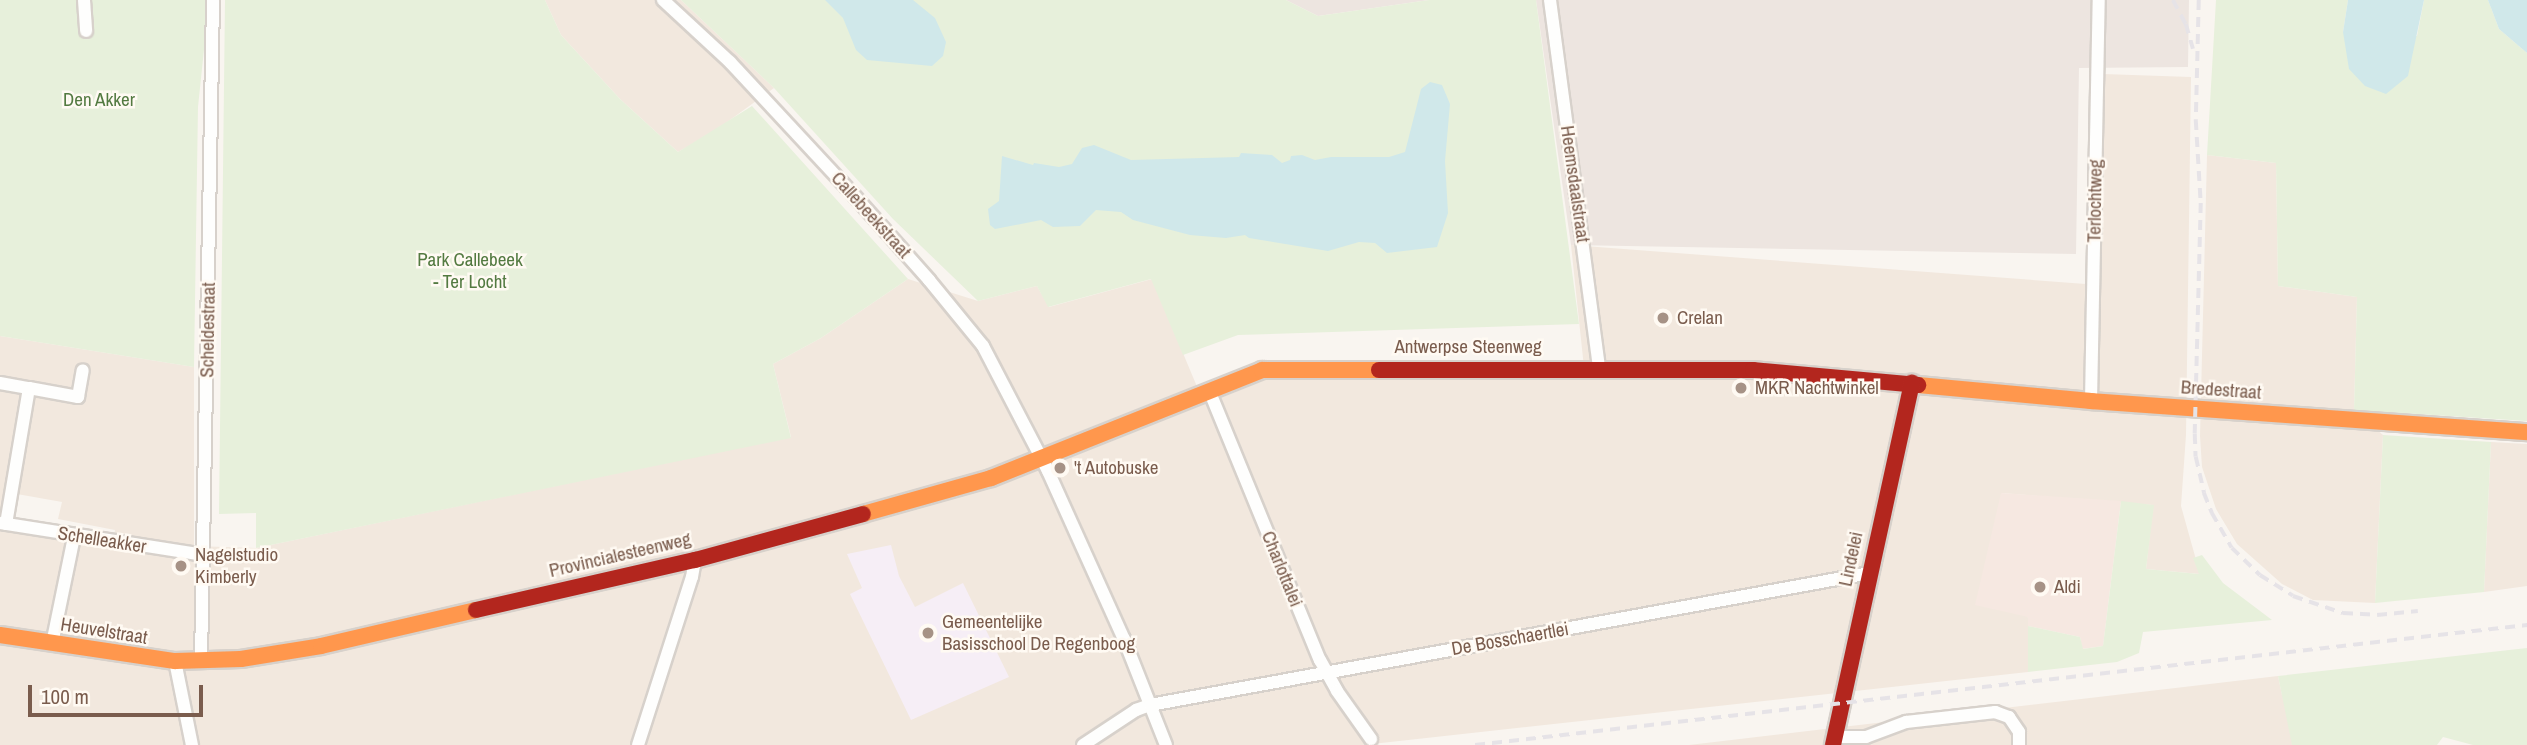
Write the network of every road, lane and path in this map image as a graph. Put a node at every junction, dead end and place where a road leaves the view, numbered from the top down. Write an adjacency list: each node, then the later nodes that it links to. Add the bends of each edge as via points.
1 (84, 0): 6 (street)
2 (213, 0): 18 (street, Scheldestraat)
3 (663, 0): 15 (street, Callebeekstraat, via 730,62 965,322 1006,386)
4 (1550, 0): 7 (street, Heemsdaalstraat)
5 (2099, 0): 13 (street, Terlochtweg)
6 (86, 31)
7 (1600, 367): 10 (main road, Antwerpse Steenweg, via 1754,370); 12 (main road, Antwerpse Steenweg, via 1262,370)
8 (83, 370): 11 (street, via 78,397)
9 (0, 383): 11 (street)
10 (1912, 383): 13 (main road, Bredestraat); 20 (main road, Lindelei)
11 (29, 388): 16 (street)
12 (1209, 390): 15 (main road, Antwerpse Steenweg); 25 (street, Charlottalei)
13 (2091, 401): 14 (main road, Bredestraat)
14 (2527, 432)
15 (1042, 460): 19 (main road, Provincialesteenweg); 26 (street, Callebeekstraat)
16 (3, 523): 17 (street, Schelleakker)
17 (74, 537): 18 (street, Schelleakker); 22 (street)
18 (205, 555): 24 (street, Scheldestraat)
19 (695, 560): 24 (main road, Provincialesteenweg, via 285,653); 30 (street)
20 (1870, 573): 25 (street, De Bosschaertlei); 28 (main road, Lindelei)
21 (0, 635): 22 (main road, Heuvelstraat)
22 (52, 644): 23 (main road, Heuvelstraat)
23 (175, 661): 24 (main road, Heuvelstraat); 29 (street)
24 (201, 661)
25 (1326, 673): 26 (street, De Bosschaertlei); 27 (street, Charlottalei)
26 (1150, 705): 31 (street); 32 (street, Callebeekstraat)
27 (1371, 739)
28 (1834, 741): 33 (street, via 1866,737 1906,722 1994,712 2009,717 2019,732)
29 (192, 745)
30 (638, 745)
31 (1083, 745)
32 (1166, 745)
33 (2019, 745)

